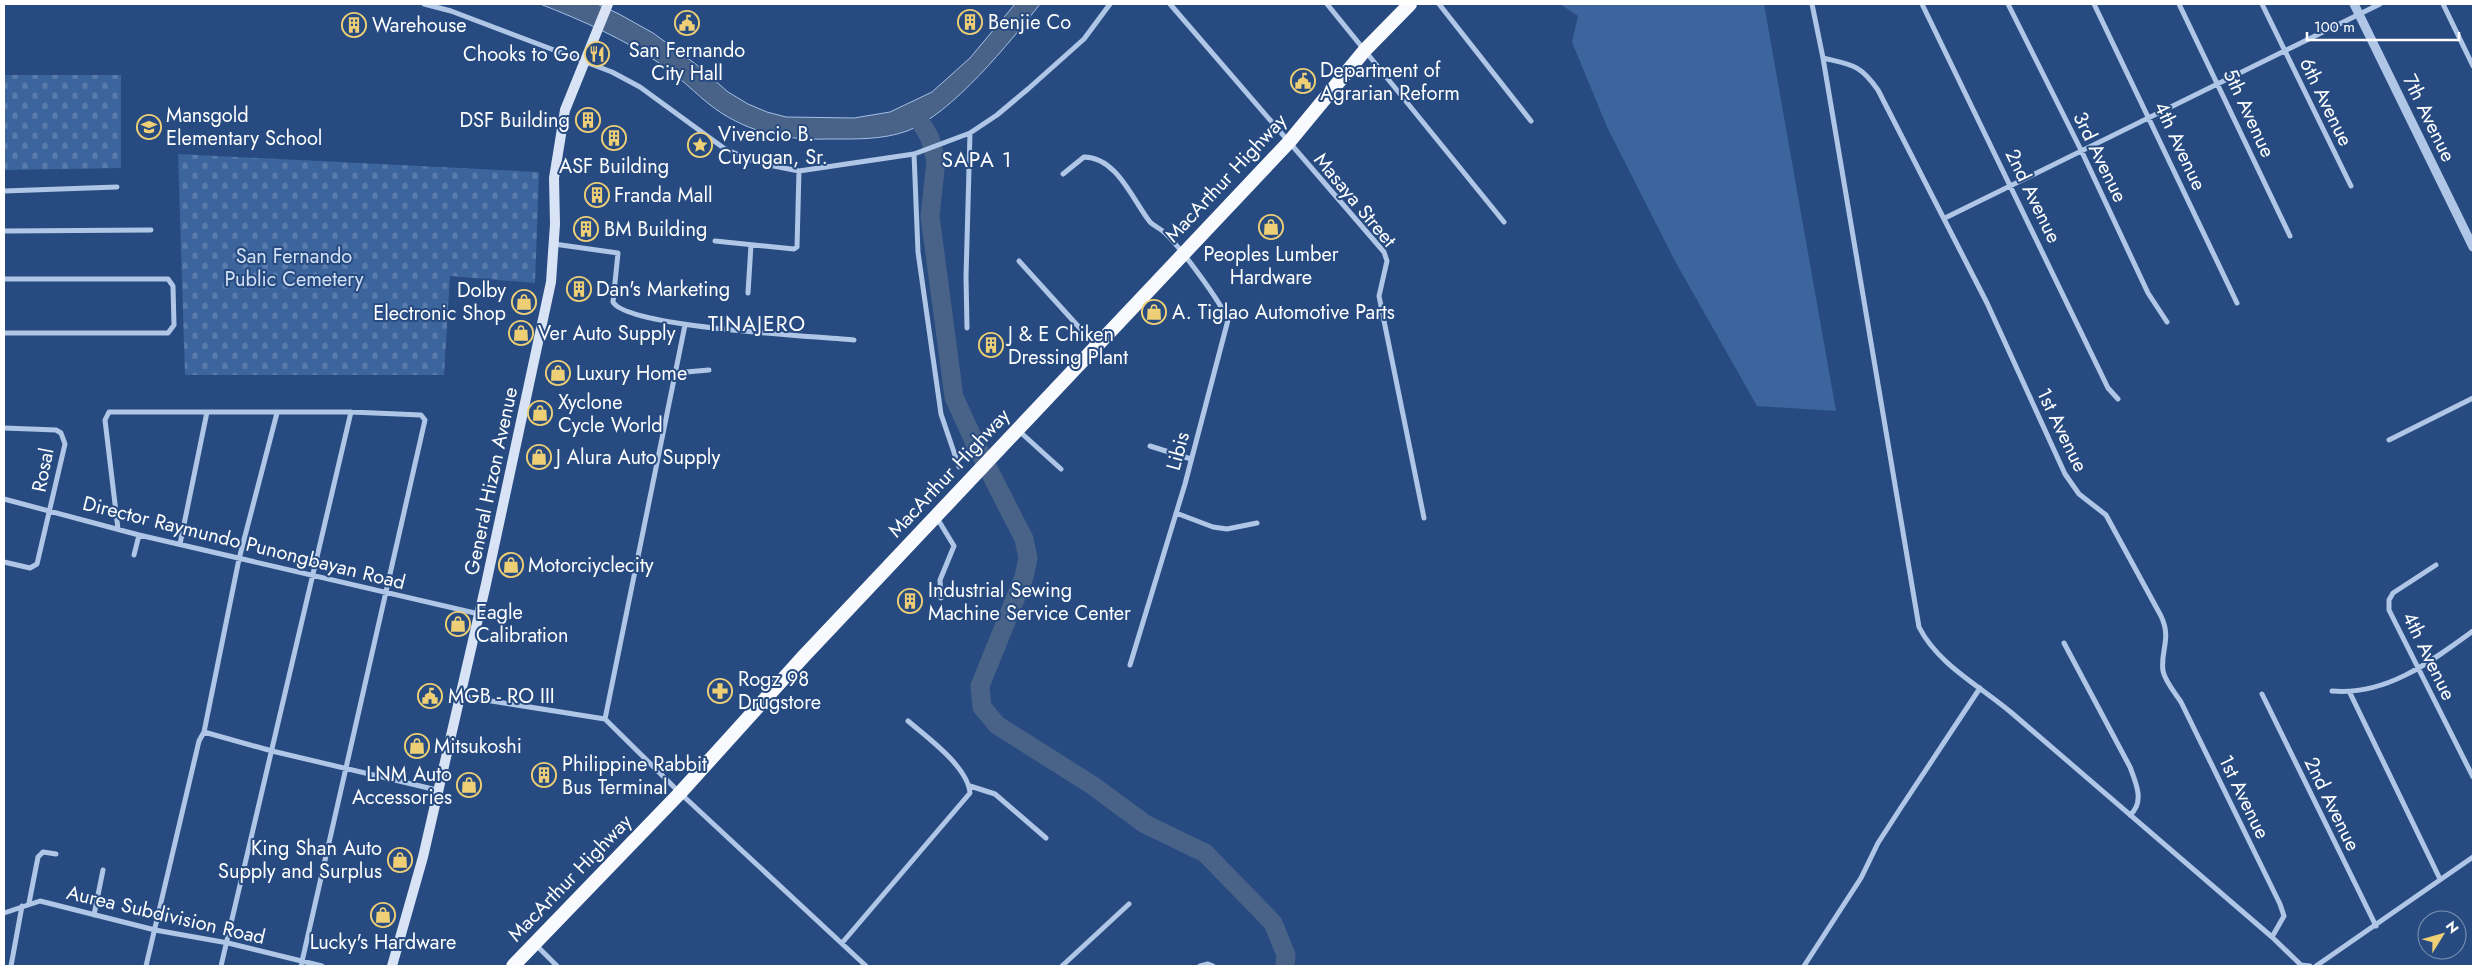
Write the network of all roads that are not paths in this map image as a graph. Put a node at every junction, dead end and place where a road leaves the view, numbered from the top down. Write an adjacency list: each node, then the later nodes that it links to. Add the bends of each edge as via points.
1 (424, 4): 21 (street)
2 (1110, 4): 26 (street, via 1084,39 1016,99)
3 (1170, 4): 27 (street, Masaya Street)
4 (1327, 4): 18 (street)
5 (1410, 4): 18 (highway, MacArthur Highway)
6 (1439, 4): 25 (street)
7 (1812, 4): 20 (street)
8 (1922, 4): 32 (street, 2nd Avenue)
9 (2008, 4): 28 (street, 3rd Avenue)
10 (2094, 4): 24 (street, 4th Avenue)
11 (2179, 4): 23 (street, 5th Avenue)
12 (2262, 4): 19 (street, 6th Avenue)
13 (2354, 4): 17 (street, 7th Avenue)
14 (2380, 4): 17 (street)
15 (2443, 4): 22 (street)
16 (607, 6): 21 (main road, General Hizon Avenue)
17 (2359, 14): 19 (street); 44 (street, 7th Avenue)
18 (1365, 50): 27 (highway, MacArthur Highway); 37 (street)
19 (2284, 50): 23 (street); 33 (street, 6th Avenue)
20 (1823, 58): 36 (street, 1st Avenue, via 1858,67 1868,74); 91 (street, via 1919,627 1938,654)
21 (584, 60): 30 (street, via 640,88 724,149 758,163); 42 (main road, General Hizon Avenue, via 565,110 555,168)
22 (2473, 66)
23 (2219, 82): 24 (street); 40 (street, 5th Avenue)
24 (2150, 117): 28 (street); 49 (street, 4th Avenue)
25 (1531, 121)
26 (970, 133): 29 (street); 52 (street)
27 (1289, 142): 45 (highway, MacArthur Highway); 74 (street, Masaya Street, via 1384,252 1387,261 1379,296)
28 (2081, 150): 32 (street); 50 (street, 3rd Avenue, via 2148,293)
29 (915, 154): 30 (street); 68 (street, via 918,252 941,414)
30 (799, 171): 43 (street, via 797,247)
31 (1063, 174): 45 (street, Libis, via 1084,157 1108,167 1130,191 1152,224 1165,233)
32 (2012, 185): 36 (street); 59 (street, 2nd Avenue, via 2108,388)
33 (2351, 186)
34 (117, 187): 35 (street)
35 (4, 191)
36 (1945, 218): 118 (street, 1st Avenue, via 2065,474 2079,494 2106,515 2165,626 2164,674 2280,904 2284,916)
37 (1504, 222)
38 (151, 230): 39 (street)
39 (4, 231)
40 (2290, 236)
41 (715, 241): 43 (street)
42 (554, 244): 51 (street, via 618,253 613,298 616,307 640,316); 86 (main road, General Hizon Avenue, via 551,282 513,467)
43 (750, 245): 48 (street)
44 (2473, 247)
45 (1183, 254): 55 (highway, MacArthur Highway); 67 (street, Libis, via 1228,320)
46 (1018, 261): 55 (street)
47 (4, 279): 53 (street, via 168,279 173,286 174,325 168,332)
48 (748, 293)
49 (2237, 303)
50 (2167, 322)
51 (685, 325): 54 (street); 56 (street)
52 (967, 328)
53 (4, 333)
54 (854, 340)
55 (1097, 346): 64 (highway, MacArthur Highway)
56 (675, 370): 57 (street); 96 (street)
57 (709, 370)
58 (2473, 398): 65 (street)
59 (2118, 399)
60 (207, 412): 62 (street); 76 (street, via 107,414 105,420); 78 (street)
61 (351, 412): 62 (street); 83 (street); 84 (street, via 421,415 425,420)
62 (277, 413): 80 (street)
63 (4, 428): 71 (street, Rosal, via 51,429 64,438)
64 (1018, 429): 69 (street); 73 (highway, MacArthur Highway)
65 (2389, 440)
66 (1150, 446): 67 (street)
67 (1191, 459): 72 (street, Libis)
68 (959, 467)
69 (1061, 469)
70 (4, 499): 71 (street, Director Raymundo Punongbayan Road)
71 (50, 511): 76 (street, Director Raymundo Punongbayan Road); 81 (street, via 41,554 34,567)
72 (1176, 513): 75 (street, via 1227,529); 89 (street, Libis)
73 (937, 518): 85 (street, via 954,546 940,580); 104 (highway, MacArthur Highway, via 803,657)
74 (1424, 518)
75 (1257, 522)
76 (118, 529): 77 (street, Director Raymundo Punongbayan Road)
77 (139, 535): 78 (street, Director Raymundo Punongbayan Road); 79 (street)
78 (180, 544): 80 (street, Director Raymundo Punongbayan Road)
79 (134, 556)
80 (239, 559): 83 (street, Director Raymundo Punongbayan Road); 98 (street)
81 (4, 562)
82 (2436, 565): 90 (street, 4th Avenue, via 2403,586 2389,600 2390,610)
83 (313, 576): 84 (street, Director Raymundo Punongbayan Road); 99 (street)
84 (386, 593): 86 (street, Director Raymundo Punongbayan Road); 100 (street)
85 (941, 598)
86 (478, 614): 95 (main road, General Hizon Avenue)
87 (2473, 631): 90 (street)
88 (2064, 643): 105 (street, via 2137,784 2137,809)
89 (1130, 665)
90 (2417, 668): 93 (street, via 2376,688); 101 (street, 4th Avenue)
91 (1980, 688): 105 (street); 134 (street, via 1896,816 1861,878)
92 (2332, 692): 93 (street)
93 (2350, 693): 110 (street)
94 (2262, 694): 116 (street, 2nd Avenue)
95 (460, 696): 96 (street); 103 (main road, General Hizon Avenue)
96 (605, 719): 104 (street)
97 (908, 721): 102 (street, via 939,747)
98 (204, 732): 99 (street); 117 (street, via 198,741)
99 (272, 751): 100 (street); 120 (street)
100 (345, 767): 103 (street); 122 (street)
101 (2473, 777)
102 (970, 786): 106 (street, via 995,794); 119 (street, via 967,799)
103 (437, 790): 127 (main road, General Hizon Avenue, via 423,857)
104 (680, 793): 119 (street); 121 (highway, MacArthur Highway)
105 (2130, 815): 118 (street)
106 (1046, 838)
107 (56, 854): 111 (street, via 43,852 38,857)
108 (2473, 856): 110 (street)
109 (103, 870): 115 (street)
110 (2440, 879): 116 (street)
111 (29, 903): 113 (street, Aurea Subdivision Road); 115 (street, Aurea Subdivision Road, via 40,901)
112 (1129, 904): 131 (street)
113 (22, 906): 114 (street, Aurea Subdivision Road); 123 (street)
114 (4, 912)
115 (94, 915): 117 (street, Aurea Subdivision Road)
116 (2376, 926): 137 (street)
117 (155, 930): 120 (street, Aurea Subdivision Road); 124 (street)
118 (2272, 937): 135 (street)
119 (842, 942): 130 (street)
120 (228, 943): 122 (street, Aurea Subdivision Road); 125 (street)
121 (535, 943): 128 (highway, MacArthur Highway); 129 (street)
122 (302, 964): 126 (street, Aurea Subdivision Road)
123 (11, 966)
124 (146, 966)
125 (221, 966)
126 (322, 966)
127 (392, 966)
128 (513, 966)
129 (558, 966)
130 (866, 966)
131 (1062, 966)
132 (1200, 966): 133 (street)
133 (1213, 966)
134 (1804, 966)
135 (2300, 966): 136 (street)
136 (2310, 966)
137 (2316, 966)

